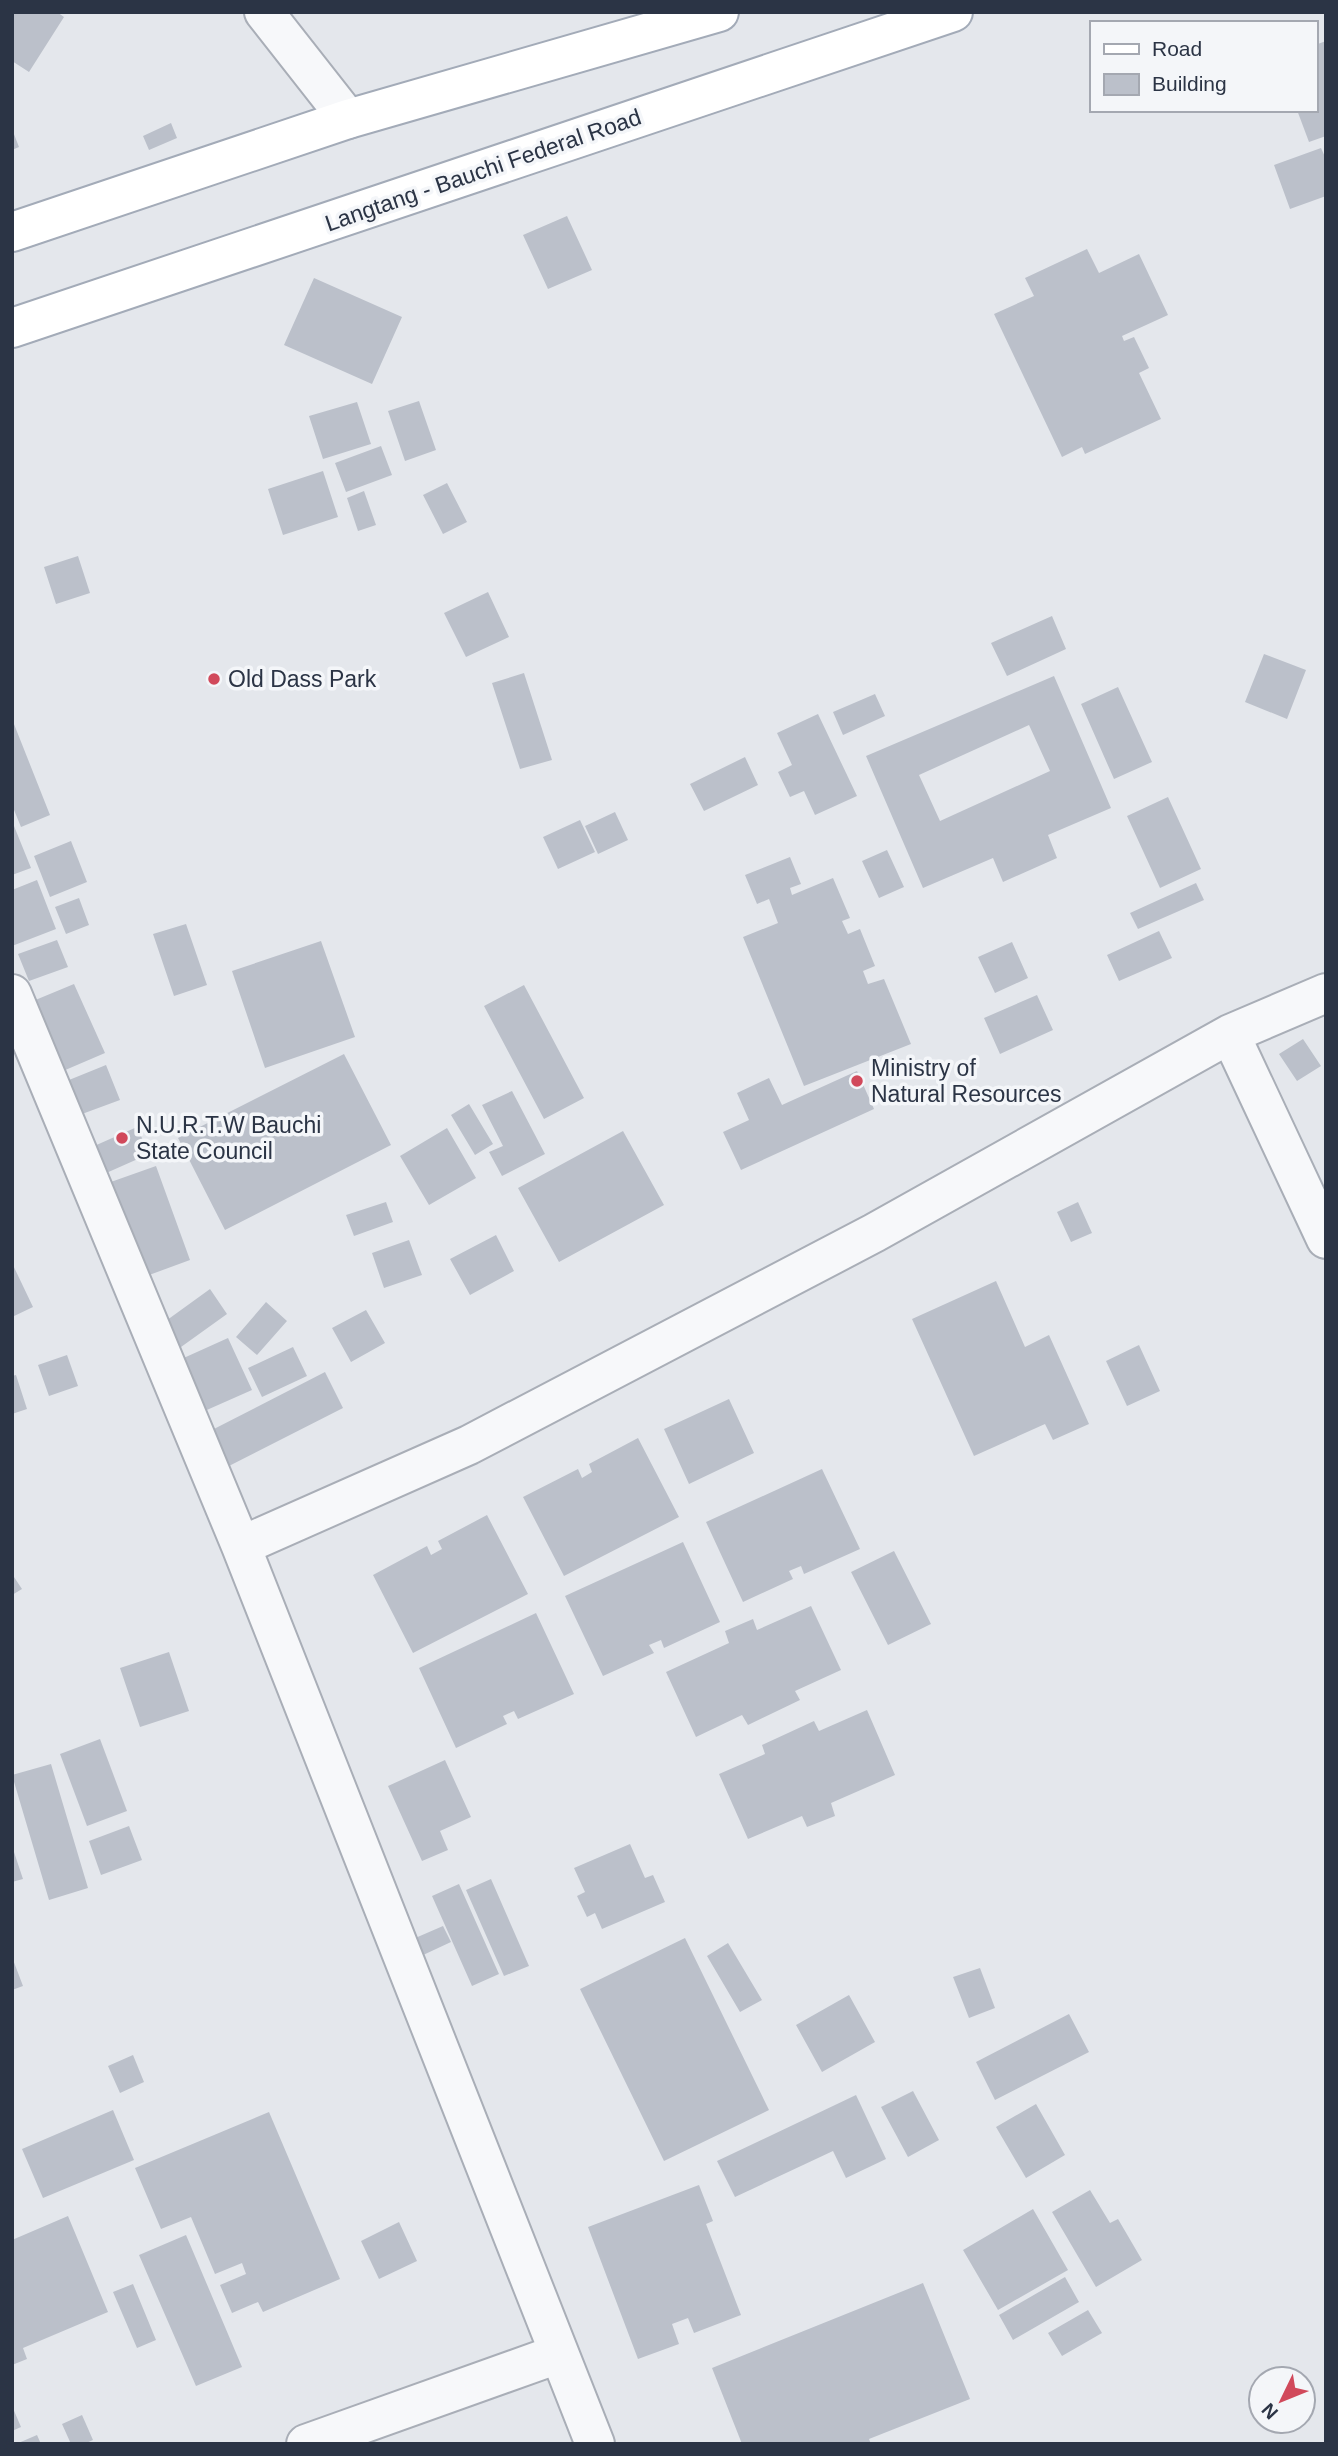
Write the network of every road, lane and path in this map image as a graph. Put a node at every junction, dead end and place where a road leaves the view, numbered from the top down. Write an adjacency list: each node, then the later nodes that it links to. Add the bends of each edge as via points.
1 (264, 12): 4 (street)
2 (719, 12): 4 (main road)
3 (953, 12): 6 (main road, Langtang - Bauchi Federal Road)
4 (348, 119): 5 (main road)
5 (12, 232)
6 (12, 328)
7 (1326, 993): 9 (street)
8 (12, 994): 11 (street)
9 (1230, 1034): 10 (street); 11 (street, via 874,1233 614,1371 469,1445)
10 (1326, 1239)
11 (241, 1546): 12 (street)
12 (558, 2354): 13 (street); 14 (street)
13 (306, 2444)
14 (595, 2444)

